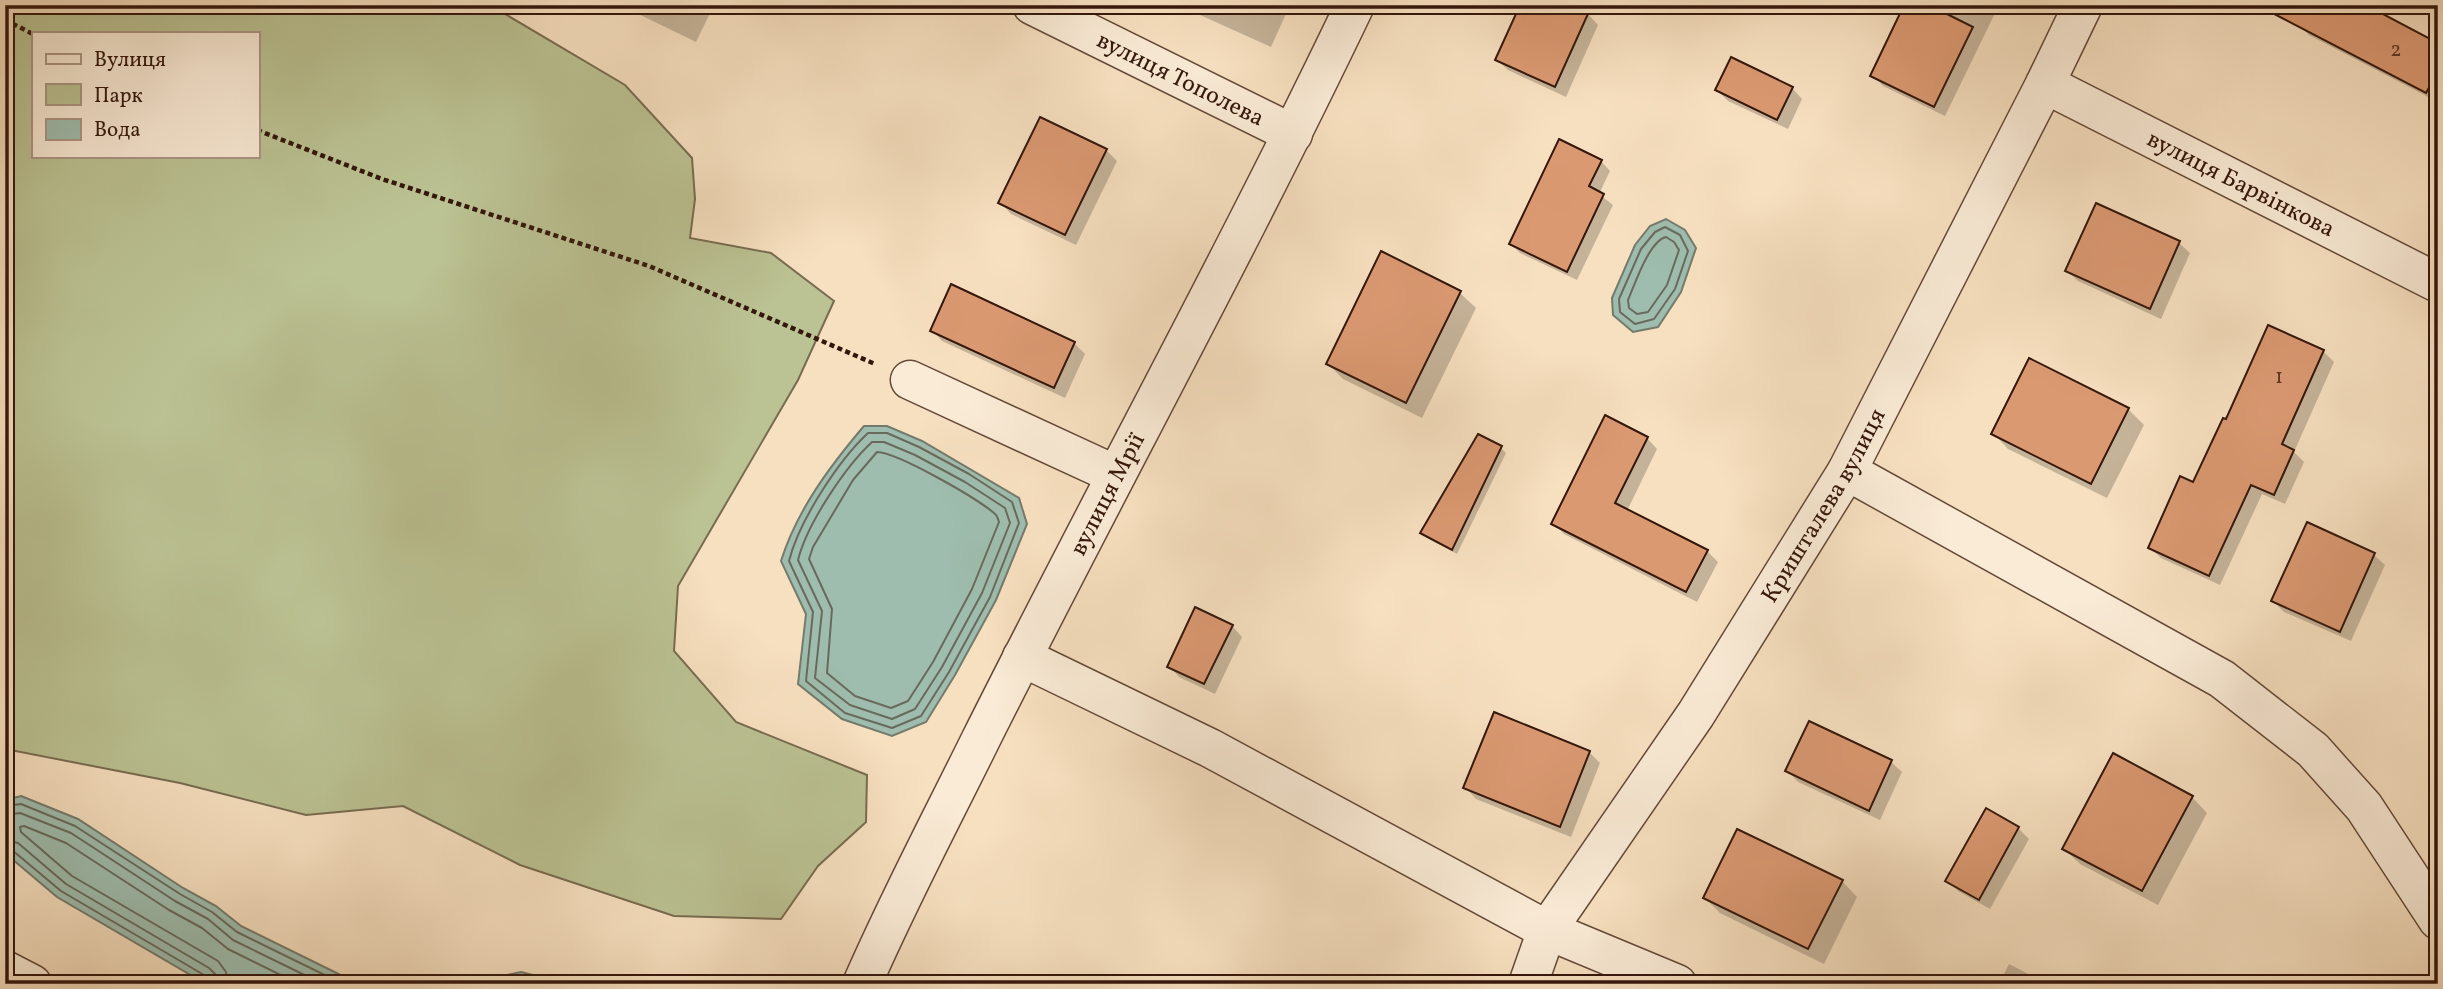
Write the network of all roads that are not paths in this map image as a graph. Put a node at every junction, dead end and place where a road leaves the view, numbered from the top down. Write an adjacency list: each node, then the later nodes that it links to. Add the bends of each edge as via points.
1 (1032, 5): 5 (street, вулиця Тополева)
2 (1355, 5): 5 (street, вулиця Мрії)
3 (2083, 5): 4 (street, Кришталева вулиця)
4 (2045, 84): 6 (street, вулиця Барвінкова); 8 (street, Кришталева вулиця)
5 (1293, 134): 9 (street, вулиця Мрії)
6 (2438, 283)
7 (910, 380): 9 (street)
8 (1847, 471): 11 (street, via 2222,679 2314,750 2364,807); 12 (street, Кришталева вулиця, via 1696,713)
9 (1116, 475): 10 (street, вулиця Мрії)
10 (1022, 657): 12 (street, via 1209,748); 15 (street, вулиця Мрії)
11 (2438, 920)
12 (1547, 930): 16 (street, Кришталева вулиця); 17 (street)
13 (5, 970): 14 (street)
14 (33, 984)
15 (862, 984)
16 (1528, 984)
17 (1677, 984)

